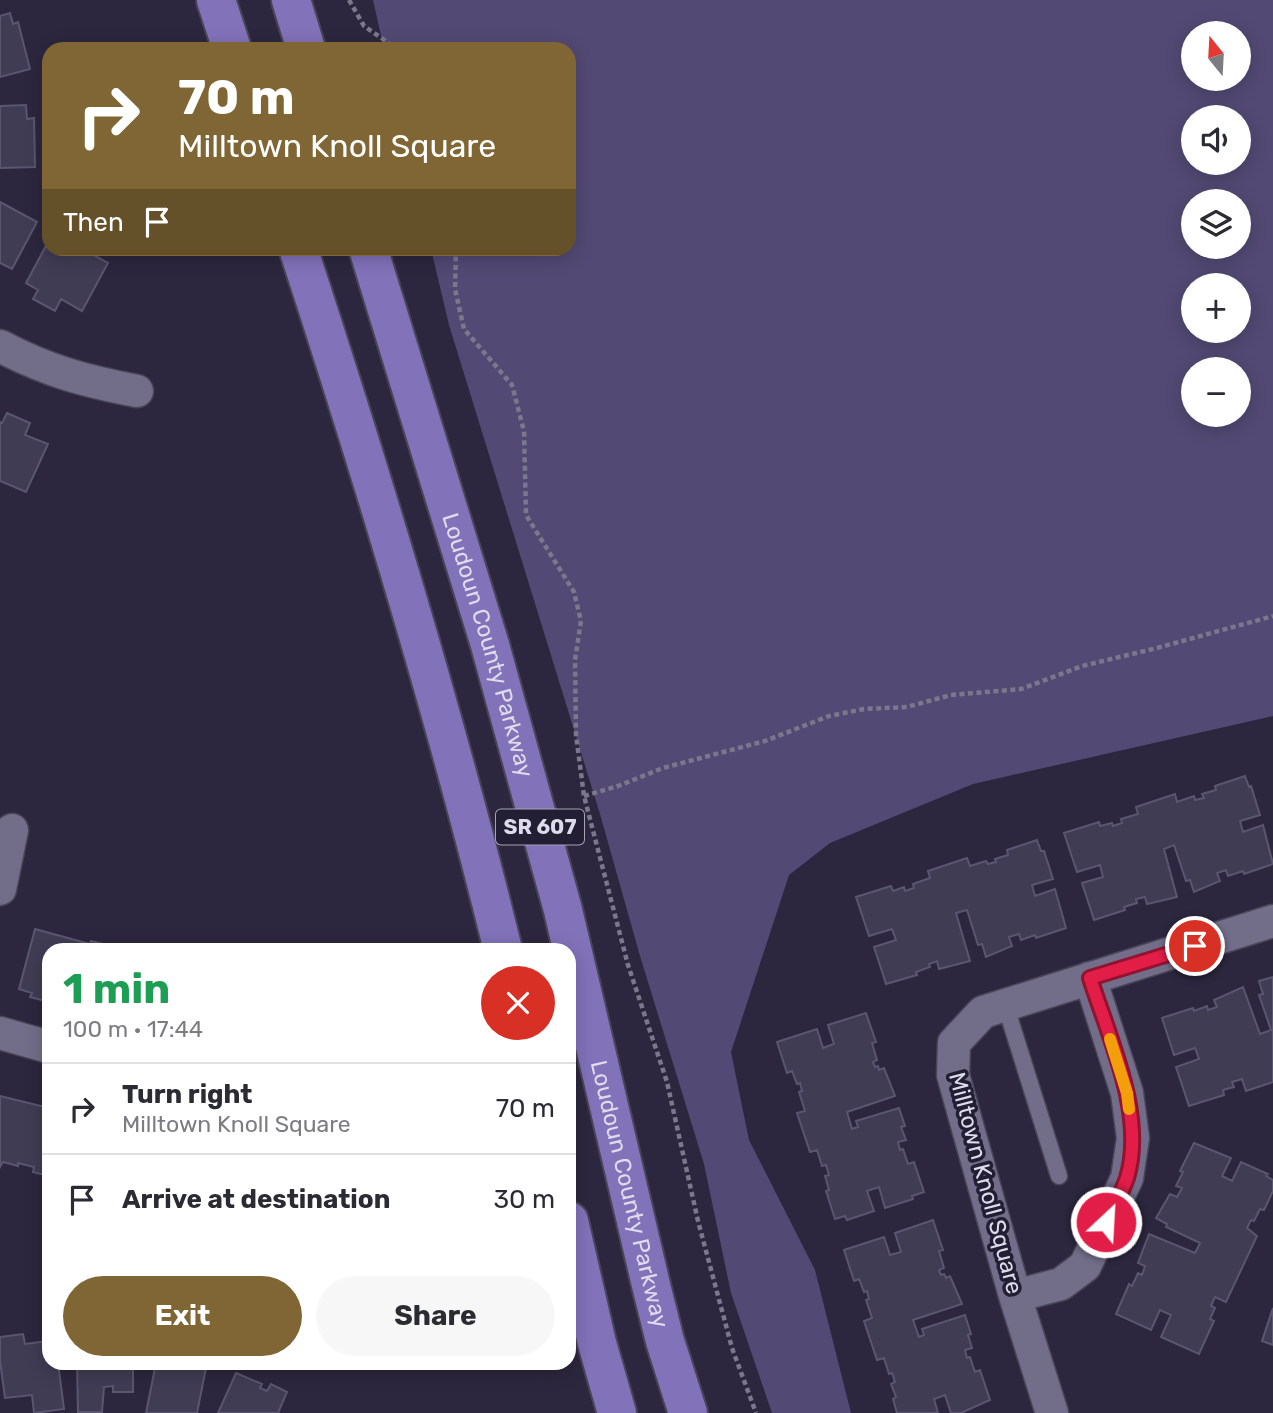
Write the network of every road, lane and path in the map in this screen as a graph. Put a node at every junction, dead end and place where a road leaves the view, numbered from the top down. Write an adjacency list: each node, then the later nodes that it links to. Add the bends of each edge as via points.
1 (216, 0): 4 (main road)
2 (291, 0): 5 (main road)
3 (349, 0): 6 (path, via 364,26)
4 (230, 42)
5 (304, 42)
6 (387, 42)
7 (301, 256): 17 (main road, SR 607, via 416,627)
8 (370, 256): 18 (main road, Loudoun County Parkway / SR 607, via 490,645)
9 (456, 256): 13 (path, via 455,289 464,330 512,385 524,431 526,515 574,592 581,621 575,660 576,735)
10 (0, 346): 11 (street, via 81,380)
11 (137, 391)
12 (1273, 616): 13 (path, via 1082,666 1021,690 951,695 907,707 829,716 765,741 663,768)
13 (584, 796): 29 (path, via 628,965 667,1082 732,1348)
14 (12, 830): 15 (street)
15 (0, 889)
16 (1273, 921): 20 (street, Milltown Knoll Square)
17 (501, 943)
18 (570, 943)
19 (576, 969): 28 (main road, Loudoun County Parkway / SR 607, via 664,1341)
20 (1090, 978): 21 (street, Milltown Knoll Square); 26 (street, via 1127,1093 1133,1138 1127,1178 1085,1266 1061,1284)
21 (1005, 1004): 24 (lane); 26 (street, Milltown Knoll Square, via 983,1012 954,1043 953,1074)
22 (0, 1033): 23 (street)
23 (42, 1045)
24 (1059, 1176)
25 (576, 1252): 27 (main road)
26 (1015, 1296): 30 (street, Milltown Knoll Square)
27 (617, 1413)
28 (688, 1413)
29 (755, 1413)
30 (1052, 1413)

